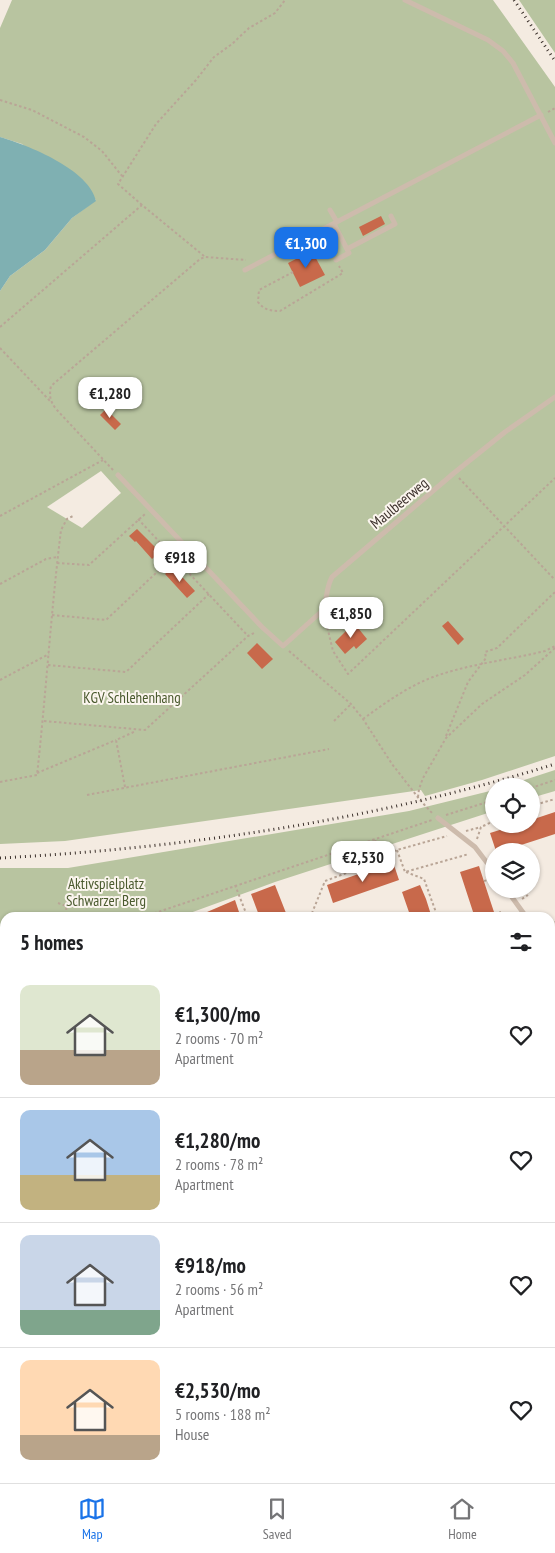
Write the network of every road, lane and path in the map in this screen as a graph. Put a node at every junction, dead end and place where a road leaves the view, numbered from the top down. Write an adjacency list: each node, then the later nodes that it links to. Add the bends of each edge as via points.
1 (285, 0): 6 (path, via 275,13 249,28 214,57 156,124)
2 (405, 0): 4 (lane, via 488,40 503,51)
3 (0, 100): 6 (path, via 32,110 84,137 102,151)
4 (541, 115): 5 (lane); 10 (lane)
5 (555, 143)
6 (122, 176): 7 (path, via 118,184)
7 (142, 205): 12 (path); 17 (path)
8 (330, 210): 10 (lane)
9 (391, 216): 11 (lane, via 396,224)
10 (335, 223): 11 (lane); 14 (lane)
11 (347, 249): 13 (lane, via 349,253)
12 (205, 257): 14 (path); 20 (path, via 60,377 51,386)
13 (336, 260): 16 (path, via 343,273 280,311 262,307 258,302 259,290)
14 (263, 261): 15 (lane)
15 (245, 270)
16 (293, 272)
17 (0, 327)
18 (0, 348): 20 (path)
19 (555, 397): 22 (lane, Maulbeerweg)
20 (52, 402): 21 (path)
21 (103, 460): 23 (path); 26 (path)
22 (454, 472): 29 (path); 37 (lane, Maulbeerweg, via 332,577 326,587)
23 (118, 475): 25 (lane)
24 (555, 478): 29 (path)
25 (150, 508): 28 (path); 39 (lane)
26 (0, 516)
27 (73, 516): 30 (path, via 67,519 61,530)
28 (138, 519): 31 (path); 32 (path, via 89,566)
29 (504, 526): 33 (path); 37 (path, via 348,674 333,651)
30 (58, 557): 32 (path); 34 (path, via 46,559)
31 (173, 557): 36 (path); 38 (path, via 106,620)
32 (58, 563): 38 (path)
33 (555, 580)
34 (0, 584)
35 (555, 592): 44 (path, via 497,648 485,652 486,658)
36 (209, 594): 40 (path); 45 (path, via 126,672)
37 (322, 611): 41 (lane)
38 (52, 615): 43 (path)
39 (262, 627): 40 (path); 41 (lane)
40 (248, 636): 51 (path, via 145,730)
41 (283, 646): 47 (path)
42 (555, 647): 44 (path, via 531,655); 52 (path, via 525,675 482,704)
43 (49, 654): 45 (path); 46 (path)
44 (482, 663): 48 (path, via 431,678); 52 (path, via 468,682)
45 (48, 665): 49 (path)
46 (0, 680)
47 (351, 704): 48 (path); 50 (path)
48 (363, 719): 61 (path)
49 (44, 720): 51 (path); 55 (path)
50 (334, 721)
51 (138, 730): 53 (path)
52 (446, 738): 61 (path, via 418,788)
53 (116, 740): 55 (path); 59 (path)
54 (329, 749): 59 (path)
55 (37, 773): 57 (path)
56 (555, 780): 58 (path)
57 (0, 782)
58 (540, 785)
59 (125, 788): 60 (path)
60 (87, 795)
61 (418, 797): 65 (path)
62 (555, 799): 64 (path)
63 (485, 803): 65 (path)
64 (540, 803)
65 (438, 818): 68 (lane); 69 (path)
66 (485, 824): 67 (path)
67 (481, 826): 68 (path); 70 (path)
68 (458, 833): 70 (lane); 72 (path)
69 (376, 838): 71 (path); 74 (path)
70 (474, 847): 73 (lane); 76 (path, via 471,853)
71 (340, 850): 75 (path); 78 (path)
72 (398, 850): 74 (path); 76 (path)
73 (485, 861)
74 (371, 862): 75 (path)
75 (358, 869): 77 (path); 88 (path, via 325,880)
76 (404, 872): 79 (path, via 424,879)
77 (360, 874)
78 (236, 885): 86 (path); 87 (path)
79 (432, 897): 81 (path); 89 (path)
80 (512, 898): 90 (lane)
81 (426, 899)
82 (58, 903): 84 (path, via 66,906)
83 (141, 908): 85 (path)
84 (66, 912)
85 (142, 912)
86 (155, 912)
87 (246, 912)
88 (312, 912)
89 (436, 912)
90 (522, 912)

